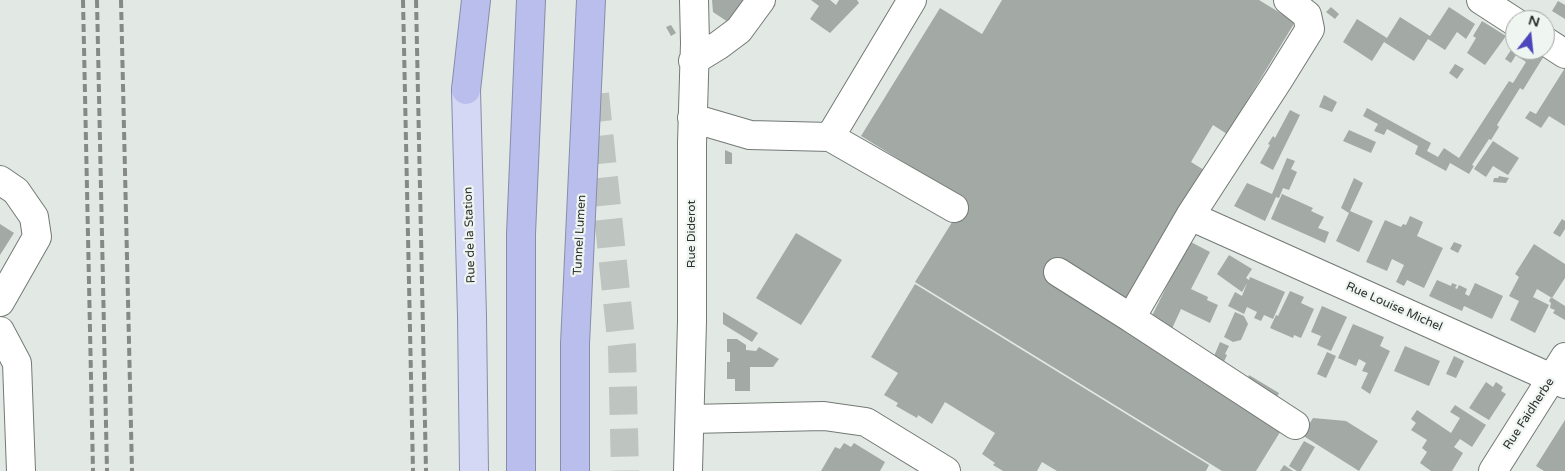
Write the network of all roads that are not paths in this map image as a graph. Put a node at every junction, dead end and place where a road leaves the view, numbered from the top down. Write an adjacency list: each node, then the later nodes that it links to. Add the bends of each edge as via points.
1 (465, 0): 12 (street, Rue de la Station)
2 (476, 0): 12 (highway)
3 (530, 0): 28 (highway, via 521,234)
4 (591, 0): 29 (highway, Tunnel Lumen, via 575,344)
5 (694, 0): 11 (street, Rue Diderot)
6 (761, 0): 11 (street, via 739,30)
7 (912, 0): 14 (street)
8 (1288, 0): 17 (street, via 1307,15 1310,29)
9 (1481, 0): 10 (street)
10 (1505, 16)
11 (694, 61): 13 (street, Rue Diderot)
12 (466, 90): 27 (main road, Rue de la Station)
13 (692, 118): 14 (street, via 750,135); 23 (street, Rue Diderot)
14 (830, 137): 16 (street)
15 (0, 180): 19 (street, via 16,191 34,217 36,237)
16 (954, 208)
17 (1190, 216): 20 (street); 22 (street, Rue Louise Michel)
18 (1058, 272): 20 (street)
19 (0, 302)
20 (1131, 318): 24 (street)
21 (0, 331): 26 (street, via 18,363)
22 (1561, 373): 31 (street, Rue Faidherbe)
23 (690, 419): 25 (street, Rue Diderot); 30 (street, via 824,416 866,422)
24 (1295, 425)
25 (688, 470)
26 (20, 471)
27 (474, 471)
28 (521, 471)
29 (575, 471)
30 (946, 471)
31 (1493, 471)

